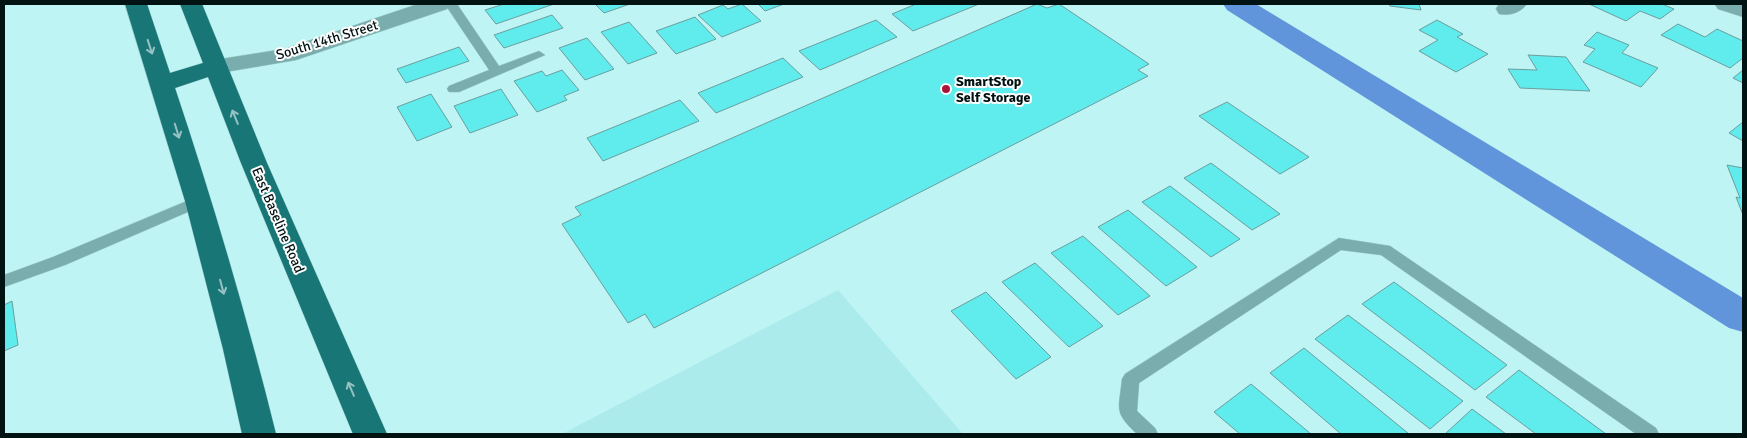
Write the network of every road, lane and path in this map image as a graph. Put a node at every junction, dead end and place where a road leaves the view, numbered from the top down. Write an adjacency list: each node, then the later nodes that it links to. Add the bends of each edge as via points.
1 (136, 4): 11 (main road, one-way to 11)
2 (192, 4): 9 (main road, East Baseline Road)
3 (439, 4): 6 (street, South 14th Street)
4 (451, 4): 10 (lane)
5 (1726, 4): 7 (street)
6 (378, 12): 9 (street, South 14th Street, via 288,55)
7 (1743, 12)
8 (539, 55): 10 (lane)
9 (214, 67): 11 (main road); 16 (main road, East Baseline Road, one-way to 9)
10 (497, 72): 12 (lane)
11 (162, 84): 13 (main road, one-way to 13)
12 (454, 89)
13 (199, 201): 14 (lane); 15 (main road, one-way to 15)
14 (4, 282)
15 (259, 434)
16 (370, 434)
17 (1149, 434): 18 (lane, via 1128,414 1131,379 1340,244 1385,250)
18 (1650, 434)

